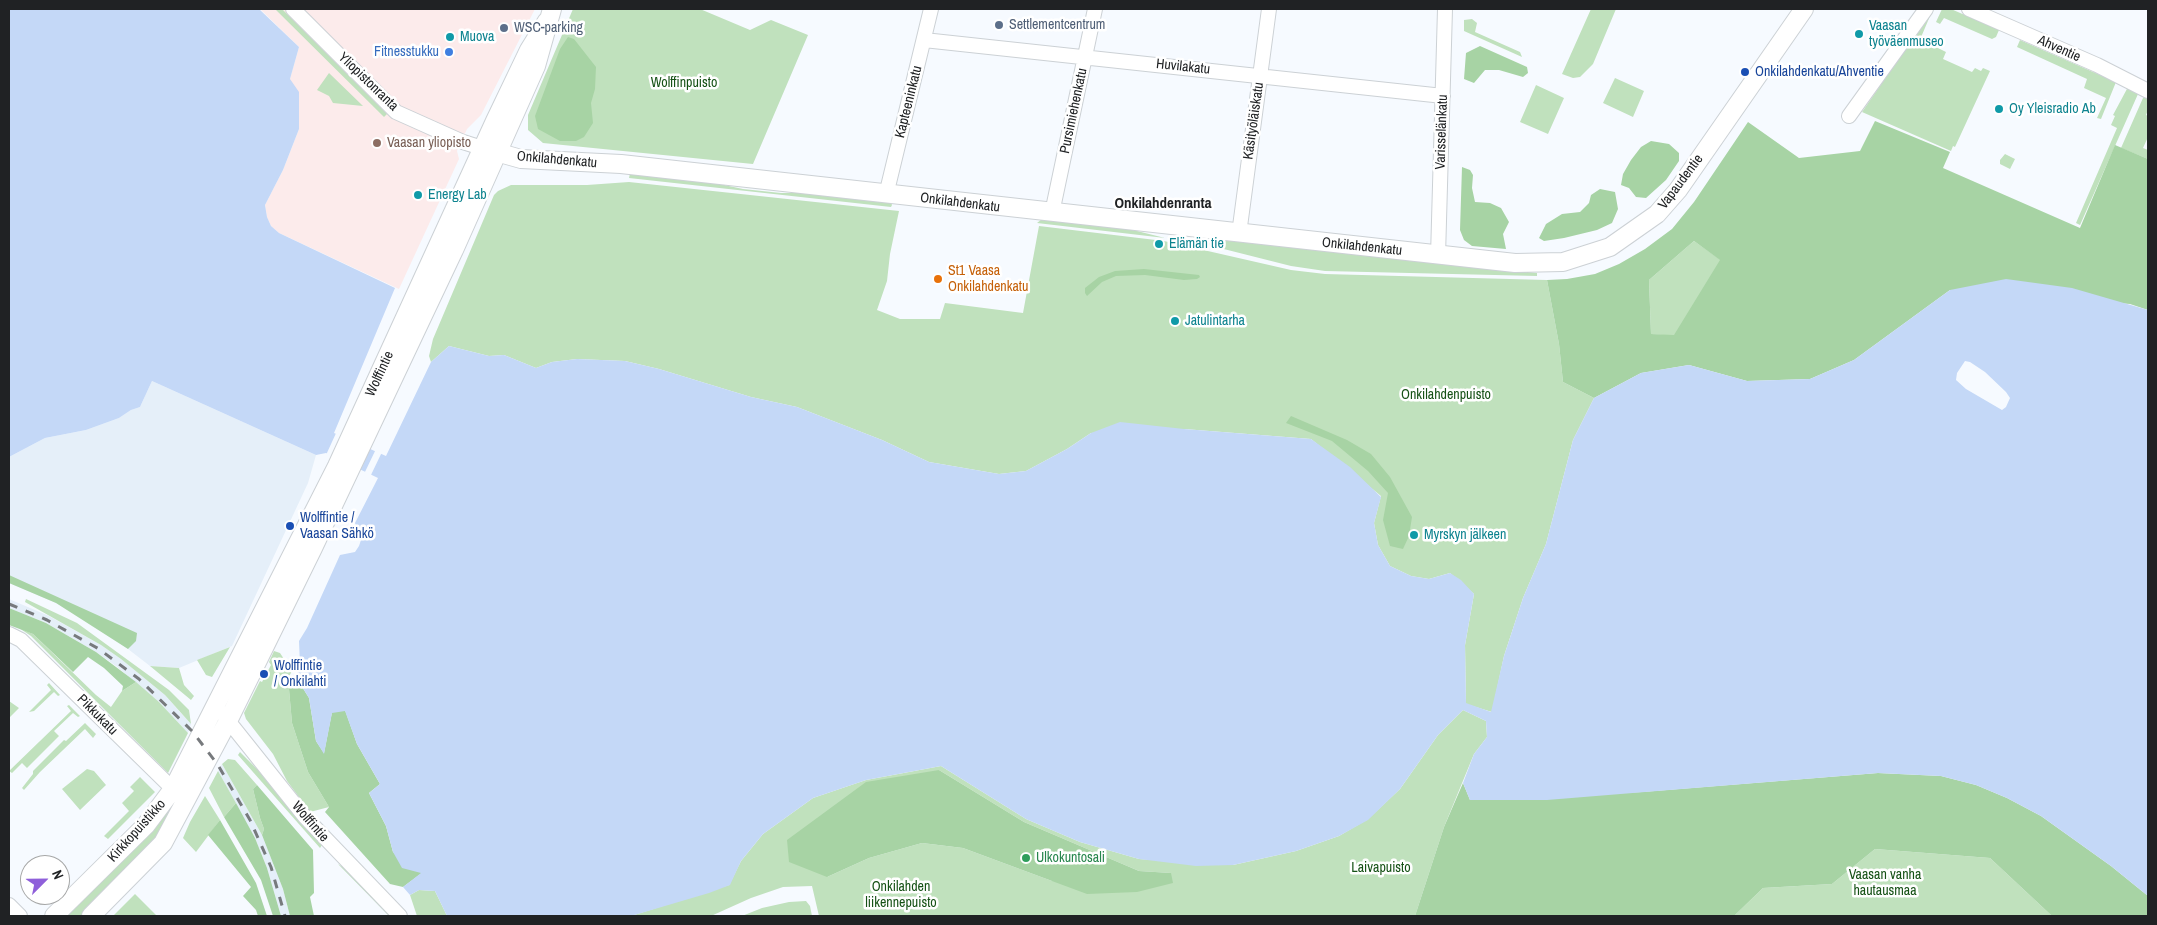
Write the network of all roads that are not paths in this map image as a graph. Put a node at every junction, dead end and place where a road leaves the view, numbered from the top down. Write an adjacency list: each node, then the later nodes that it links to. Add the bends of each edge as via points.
1 (293, 9): 16 (street, Yliopistonranta, via 396,112 466,144)
2 (931, 9): 10 (street, Kapteeninkatu)
3 (1095, 9): 11 (street, Pursimiehenkatu)
4 (1269, 9): 12 (street, Käsityöläiskatu)
5 (1445, 9): 14 (street, Varisselänkatu)
6 (1804, 9): 20 (main road, Vapaudentie, via 1678,190 1657,214 1634,232 1610,247 1563,262 1515,264)
7 (1926, 9): 15 (street)
8 (1969, 9): 13 (street, Ahventie)
9 (550, 15): 16 (main road, Wolffintie, via 529,50)
10 (924, 40): 11 (street, Huvilakatu); 17 (street, Kapteeninkatu)
11 (1085, 57): 12 (street, Huvilakatu); 18 (street, Pursimiehenkatu)
12 (1260, 76): 14 (street, Huvilakatu); 19 (street, Käsityöläiskatu)
13 (2148, 91)
14 (1443, 96): 20 (street, Varisselänkatu)
15 (1849, 116)
16 (490, 150): 17 (main road, Onkilahdenkatu, via 521,159 621,164); 21 (main road, Wolffintie)
17 (886, 195): 18 (main road, Onkilahdenkatu)
18 (1052, 214): 19 (main road, Onkilahdenkatu)
19 (1239, 234): 20 (main road, Onkilahdenkatu)
20 (1438, 256)
21 (343, 468): 23 (main road, Wolffintie); 24 (main road, Wolffintie)
22 (15, 637): 25 (street, Pikkukatu)
23 (215, 705): 24 (street, Wolffintie); 25 (main road, Kirkkopuistikko)
24 (228, 720): 29 (main road, Kirkkopuistikko, via 163,844); 30 (street, Wolffintie, via 305,817)
25 (173, 789): 28 (main road, Kirkkopuistikko, via 146,825)
26 (9, 905): 27 (street)
27 (20, 916)
28 (54, 916)
29 (90, 916)
30 (400, 916)

